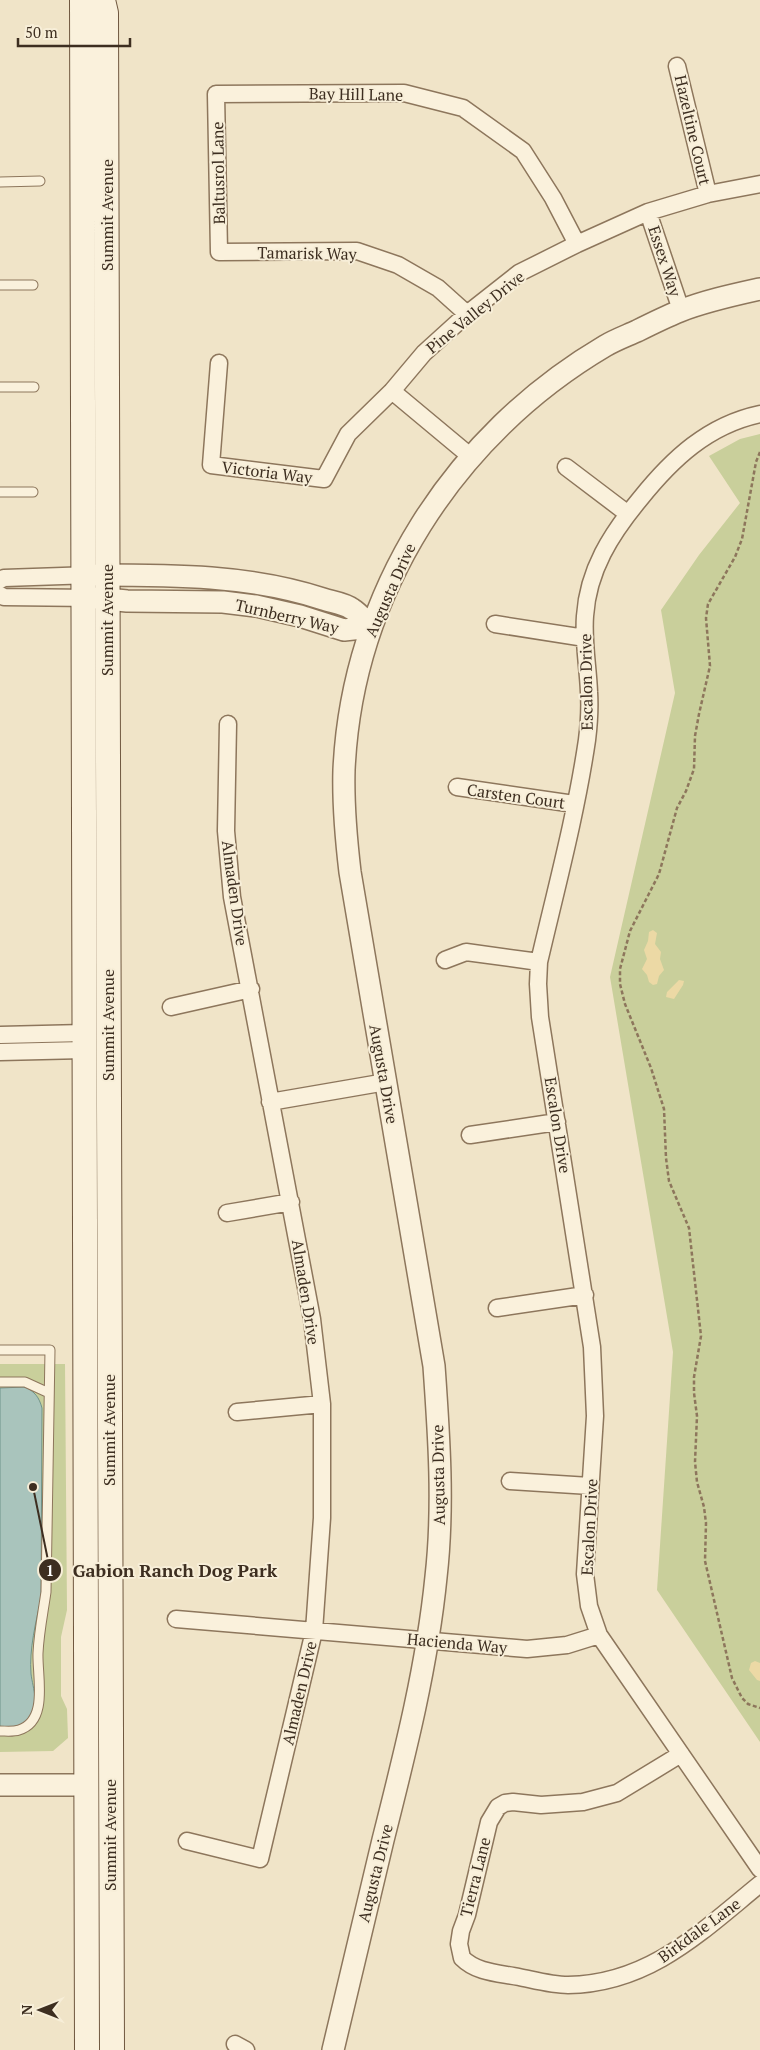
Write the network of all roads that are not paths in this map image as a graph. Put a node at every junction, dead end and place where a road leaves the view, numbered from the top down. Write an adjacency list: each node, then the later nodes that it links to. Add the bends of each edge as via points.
1 (82, 0): 29 (main road, Summit Avenue)
2 (102, 0): 29 (main road, Summit Avenue, via 106,13)
3 (677, 66): 8 (street, Hazeltine Court)
4 (216, 94): 10 (street, Bay Hill Lane, via 404,93 463,108 523,151); 11 (street, Baltusrol Lane)
5 (40, 181): 6 (lane)
6 (0, 182)
7 (760, 184): 8 (street, Pine Valley Drive)
8 (708, 194): 9 (street, Pine Valley Drive)
9 (648, 212): 10 (street, Pine Valley Drive); 15 (street, Essex Way)
10 (577, 244): 16 (street, Pine Valley Drive, via 519,273)
11 (219, 252): 16 (street, Tamarisk Way, via 357,251 398,265 438,288)
12 (0, 285): 13 (lane)
13 (33, 285)
14 (760, 289): 15 (street, Augusta Drive)
15 (681, 310): 22 (street, Augusta Drive, via 605,346 539,391)
16 (467, 314): 20 (street, Pine Valley Drive, via 424,352)
17 (219, 362): 24 (street, Victoria Way, via 210,466)
18 (34, 387): 19 (lane)
19 (0, 388)
20 (392, 391): 22 (street); 24 (street, Pine Valley Drive, via 348,434)
21 (760, 414): 27 (street, Escalon Drive, via 724,426 687,448)
22 (470, 456): 32 (street, Augusta Drive, via 415,534)
23 (566, 467): 27 (street)
24 (324, 479)
25 (0, 492): 26 (lane)
26 (33, 492)
27 (628, 514): 33 (street, Escalon Drive, via 600,557 593,575 584,617)
28 (0, 580): 29 (street)
29 (96, 586): 30 (street); 32 (street, Turnberry Way, via 178,576 260,584 304,593 351,608); 42 (main road, Summit Avenue); 67 (main road, Summit Avenue)
30 (0, 595)
31 (495, 624): 33 (street)
32 (371, 627): 44 (street, Augusta Drive, via 350,717 344,769 345,822 350,872)
33 (585, 638): 36 (street, Escalon Drive, via 588,730)
34 (228, 724): 39 (street, Almaden Drive, via 226,831 232,897)
35 (457, 787): 36 (street, Carsten Court)
36 (574, 804): 38 (street, Escalon Drive)
37 (445, 960): 38 (street, via 466,952)
38 (539, 962): 46 (street, Escalon Drive, via 540,1017)
39 (251, 989): 40 (street); 45 (street, Almaden Drive)
40 (171, 1007)
41 (0, 1035): 42 (street)
42 (84, 1042): 43 (street); 66 (main road, Summit Avenue)
43 (0, 1052)
44 (386, 1082): 45 (street); 62 (street, Augusta Drive, via 425,1304 438,1411 439,1531)
45 (270, 1102): 48 (street, Almaden Drive)
46 (557, 1122): 47 (street); 50 (street, Escalon Drive)
47 (470, 1135)
48 (291, 1202): 49 (street); 55 (street, Almaden Drive, via 312,1318)
49 (227, 1213)
50 (585, 1295): 51 (street); 58 (street, Escalon Drive, via 595,1378)
51 (497, 1308)
52 (0, 1350): 54 (lane, via 50,1350)
53 (0, 1382): 54 (lane, via 25,1382)
54 (49, 1393): 63 (lane, via 46,1592 39,1630 37,1671 40,1702 26,1728)
55 (322, 1404): 56 (street); 60 (street, Almaden Drive, via 322,1518)
56 (236, 1412)
57 (510, 1481): 58 (street)
58 (590, 1486): 61 (street, Escalon Drive, via 585,1574 590,1606)
59 (176, 1619): 60 (street, Hacienda Way)
60 (314, 1631): 62 (street, Hacienda Way); 68 (street, Almaden Drive, via 260,1859)
61 (600, 1635): 62 (street, Hacienda Way, via 567,1645 536,1648); 64 (street, Escalon Drive)
62 (428, 1640): 74 (street, Augusta Drive, via 403,1760)
63 (0, 1732)
64 (681, 1754): 69 (street, Escalon Drive); 71 (street, Tierra Lane, via 617,1793 583,1802 542,1805 513,1802 498,1807 489,1822 461,1931)
65 (0, 1785): 66 (street)
66 (87, 1785): 67 (street); 72 (main road, Summit Avenue)
67 (110, 1785): 73 (main road, Summit Avenue)
68 (187, 1840)
69 (760, 1869)
70 (760, 1884): 71 (street, Birkdale Lane, via 684,1946 650,1966 610,1980 568,1985 476,1968)
71 (462, 1958)
72 (87, 2050)
73 (112, 2050)
74 (332, 2050)

